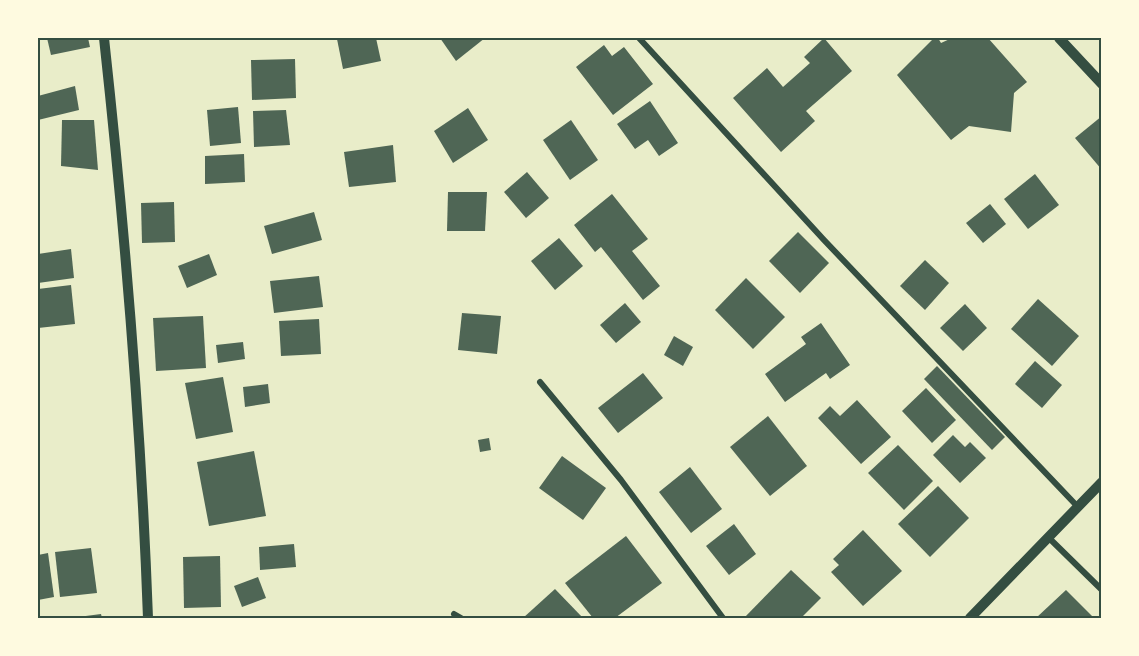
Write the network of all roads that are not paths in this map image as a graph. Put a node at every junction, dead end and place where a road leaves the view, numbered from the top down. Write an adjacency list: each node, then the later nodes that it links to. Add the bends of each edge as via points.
1 (104, 38): 11 (street, via 122,205)
2 (639, 38): 7 (street)
3 (1059, 38): 4 (street)
4 (1101, 84)
5 (540, 382): 13 (street, via 621,480)
6 (1101, 482): 7 (street)
7 (1078, 507): 8 (street)
8 (1049, 537): 9 (street); 14 (street)
9 (1101, 590)
10 (454, 614): 12 (street)
11 (148, 618)
12 (461, 618)
13 (723, 618)
14 (970, 618)

